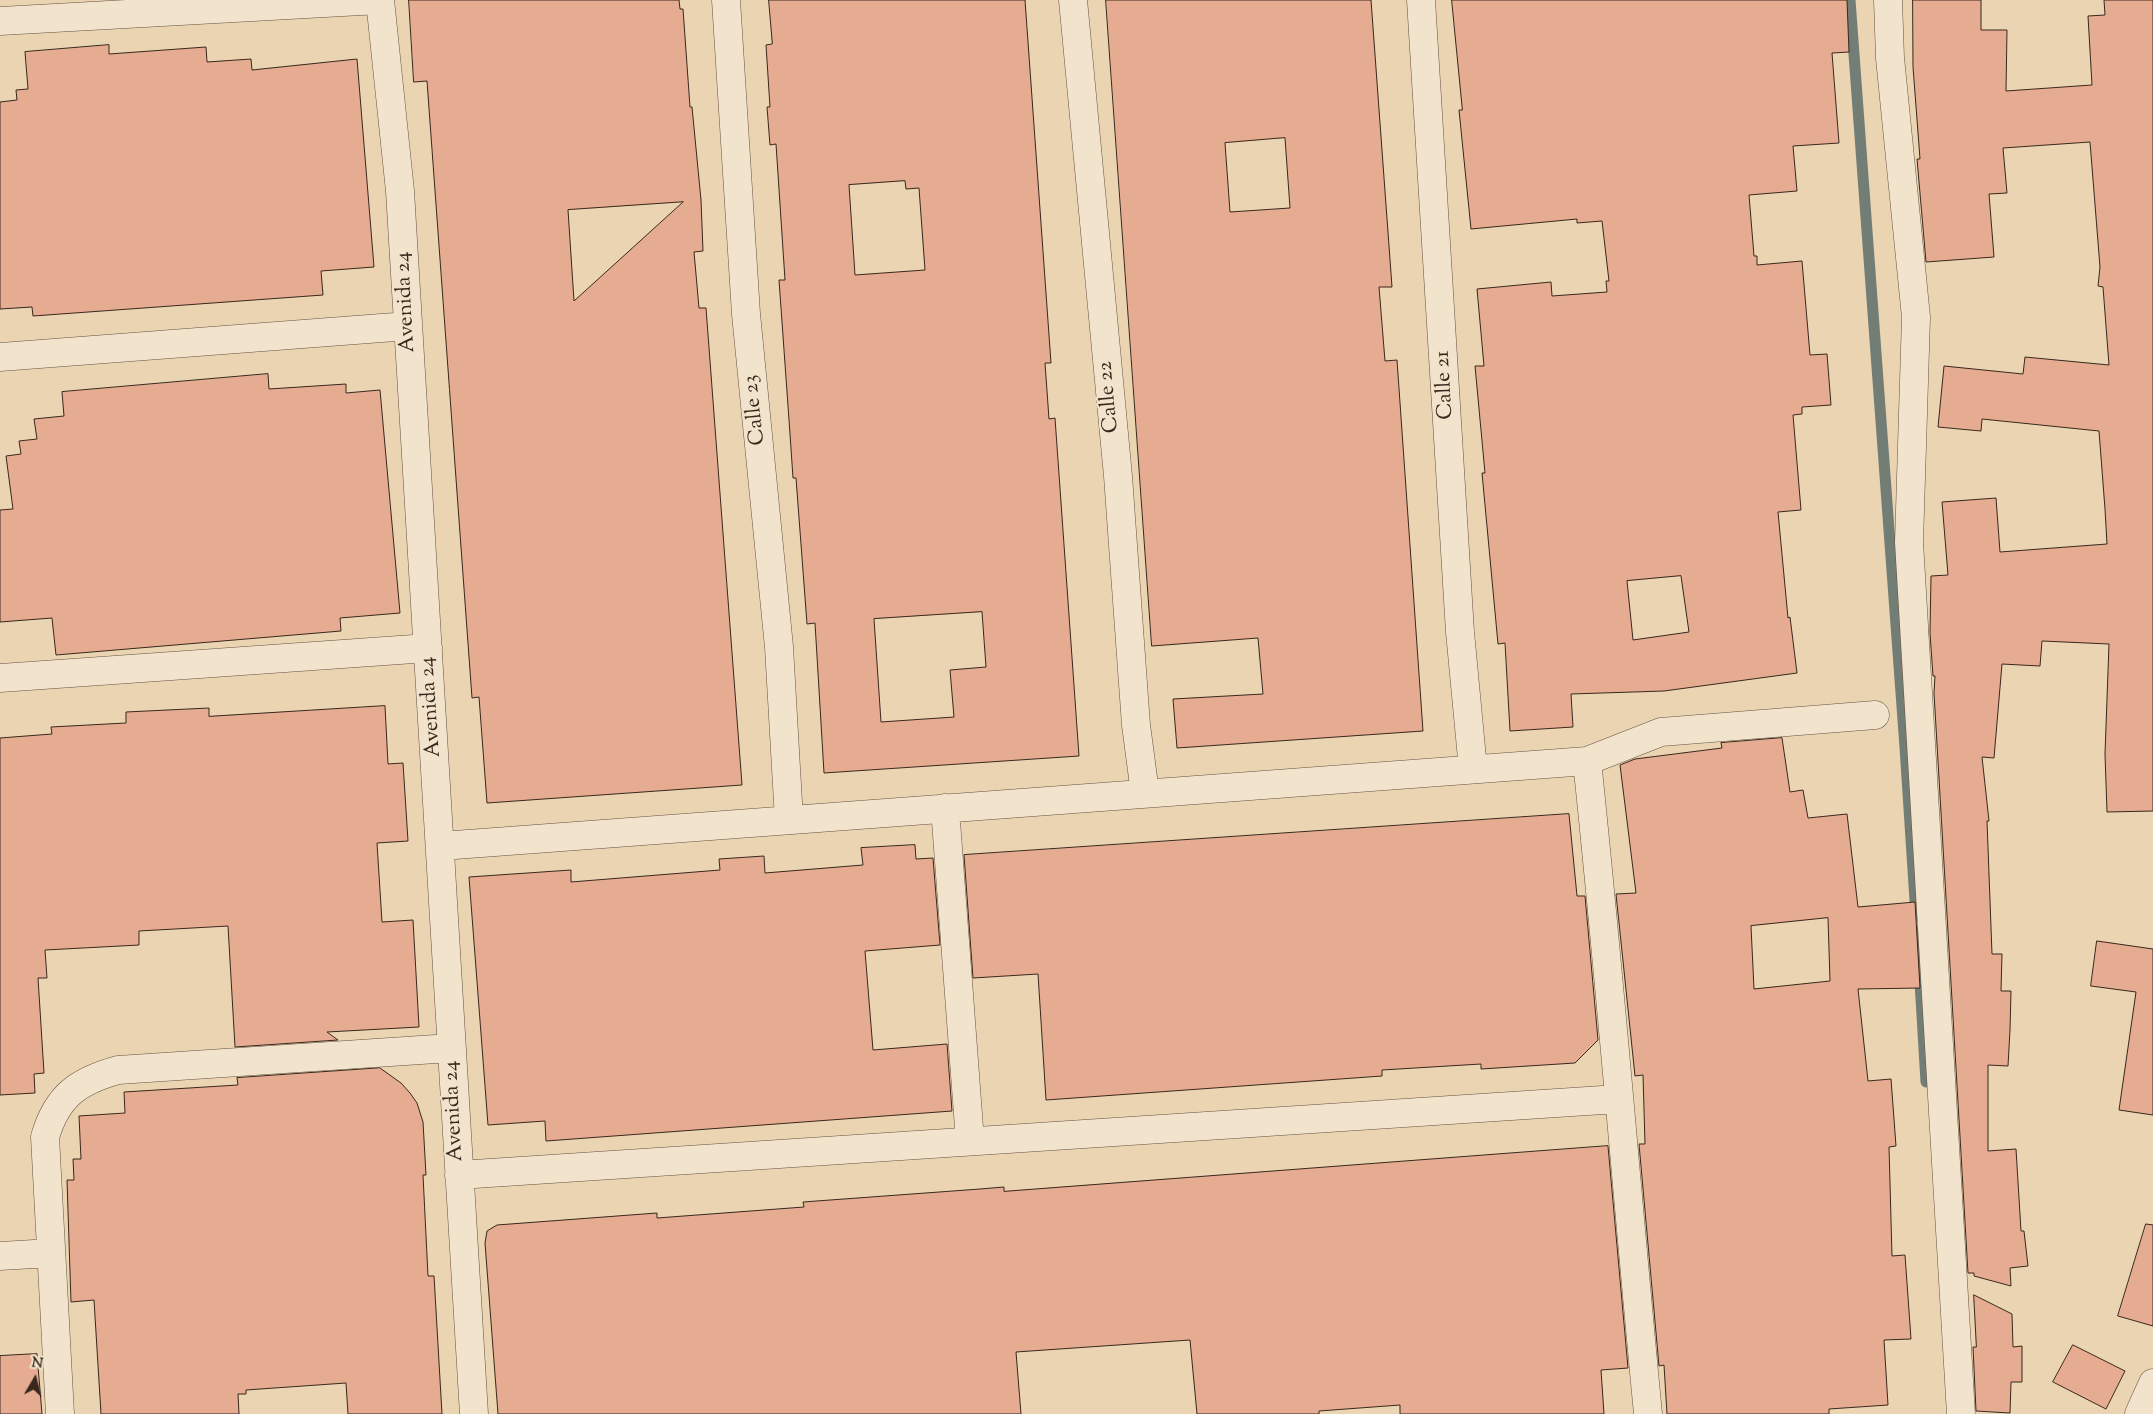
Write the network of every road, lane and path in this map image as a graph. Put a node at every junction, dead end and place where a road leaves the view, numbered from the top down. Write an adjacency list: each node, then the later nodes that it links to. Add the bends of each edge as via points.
1 (380, 0): 6 (street); 7 (street, Avenida 24, via 400,192)
2 (726, 0): 16 (street, Calle 23, via 746,314 779,647)
3 (1073, 0): 14 (street, Calle 22, via 1118,476 1136,725)
4 (1421, 0): 13 (street, Calle 21, via 1460,632)
5 (1888, 0): 28 (street, via 1890,58 1916,317 1910,542)
6 (0, 21)
7 (408, 326): 8 (street); 9 (street, Avenida 24)
8 (0, 356)
9 (428, 648): 10 (street); 17 (street, Avenida 24)
10 (0, 678)
11 (1874, 715): 12 (street, via 1661,732)
12 (1588, 761): 13 (street); 19 (street)
13 (1474, 769): 14 (street)
14 (1145, 793): 15 (street)
15 (945, 808): 16 (street); 20 (street)
16 (789, 820): 17 (street)
17 (441, 846): 18 (street, Avenida 24)
18 (451, 1048): 21 (street, Avenida 24); 22 (street, via 118,1070 94,1076 60,1102 45,1137)
19 (1618, 1099): 20 (street); 27 (street)
20 (970, 1141): 21 (street)
21 (459, 1174): 26 (street, Avenida 24)
22 (51, 1253): 23 (street); 25 (street)
23 (0, 1256)
24 (2153, 1383): 29 (street)
25 (60, 1414)
26 (474, 1414)
27 (1648, 1414)
28 (1960, 1414)
29 (2139, 1414)

